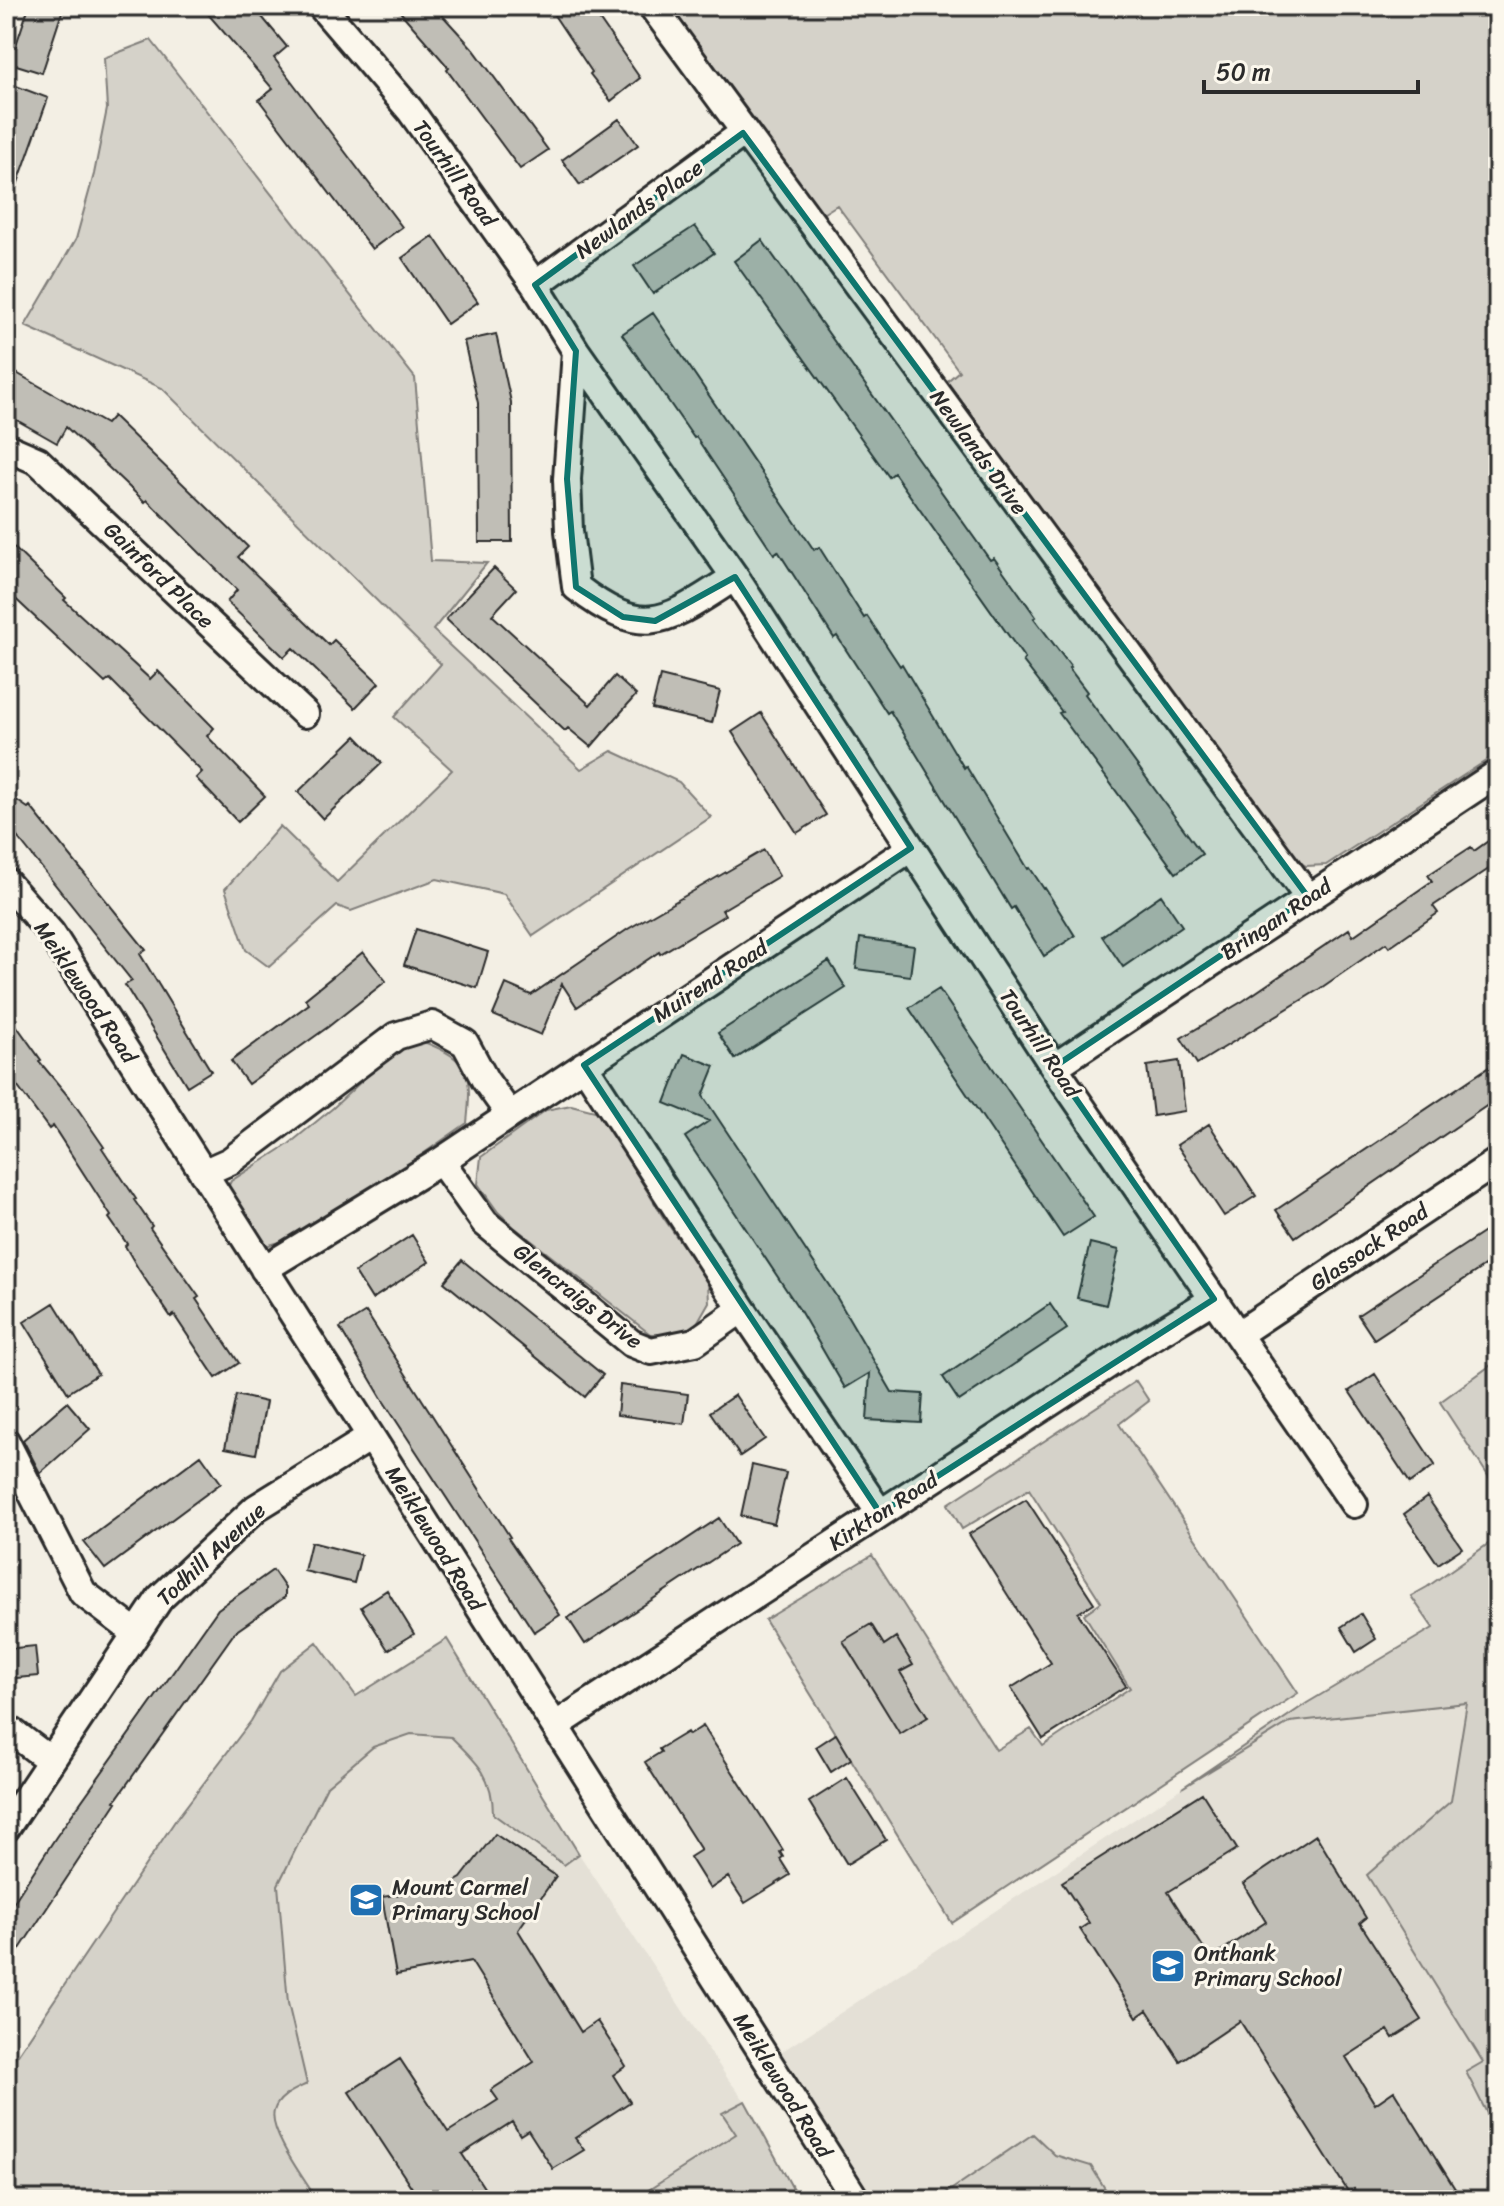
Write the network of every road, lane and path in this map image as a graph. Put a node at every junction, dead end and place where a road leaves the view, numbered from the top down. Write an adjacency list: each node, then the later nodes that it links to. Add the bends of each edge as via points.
1 (321, 6): 4 (street, Tourhill Road, via 410,110)
2 (652, 6): 3 (street, Newlands Drive)
3 (743, 133): 4 (street, Newlands Place); 12 (street, Newlands Drive)
4 (535, 285): 5 (street, Tourhill Road)
5 (576, 351): 7 (street, Tourhill Road); 7 (street, via 567,479 576,587 623,617 655,621)
6 (6, 447): 8 (street, Gainford Place, via 38,461)
7 (735, 577): 10 (street, Tourhill Road)
8 (305, 714)
9 (1498, 773): 12 (street, Bringan Road)
10 (911, 848): 13 (street, Muirend Road); 14 (street, Tourhill Road)
11 (6, 882): 18 (street, Meiklewood Road, via 51,933)
12 (1308, 897): 14 (street, Bringan Road)
13 (584, 1065): 15 (street, Muirend Road); 21 (street)
14 (1054, 1067): 20 (street, Tourhill Road)
15 (510, 1115): 16 (street, Muirend Road); 18 (street, via 465,1043 432,1025 396,1036 230,1161)
16 (441, 1161): 19 (street, Muirend Road); 21 (street, Glencraigs Drive, via 485,1223 631,1343 651,1351 695,1342)
17 (1498, 1161): 22 (street, Glassock Road)
18 (203, 1173): 19 (street, Meiklewood Road)
19 (264, 1269): 23 (street, Meiklewood Road)
20 (1214, 1299): 22 (street, Tourhill Road); 26 (street, Kirkton Road)
21 (742, 1309): 26 (street)
22 (1240, 1333): 25 (street, Tourhill Road)
23 (371, 1437): 27 (street, Todhill Avenue, via 256,1508 160,1598); 28 (street, Meiklewood Road)
24 (6, 1442): 27 (street, via 83,1593)
25 (1354, 1504)
26 (880, 1513): 28 (street, Kirkton Road)
27 (136, 1633): 30 (street, Todhill Avenue)
28 (555, 1726): 32 (street, Meiklewood Road)
29 (6, 1727): 30 (street)
30 (50, 1760): 31 (street, Todhill Avenue)
31 (6, 1828)
32 (856, 2200)

